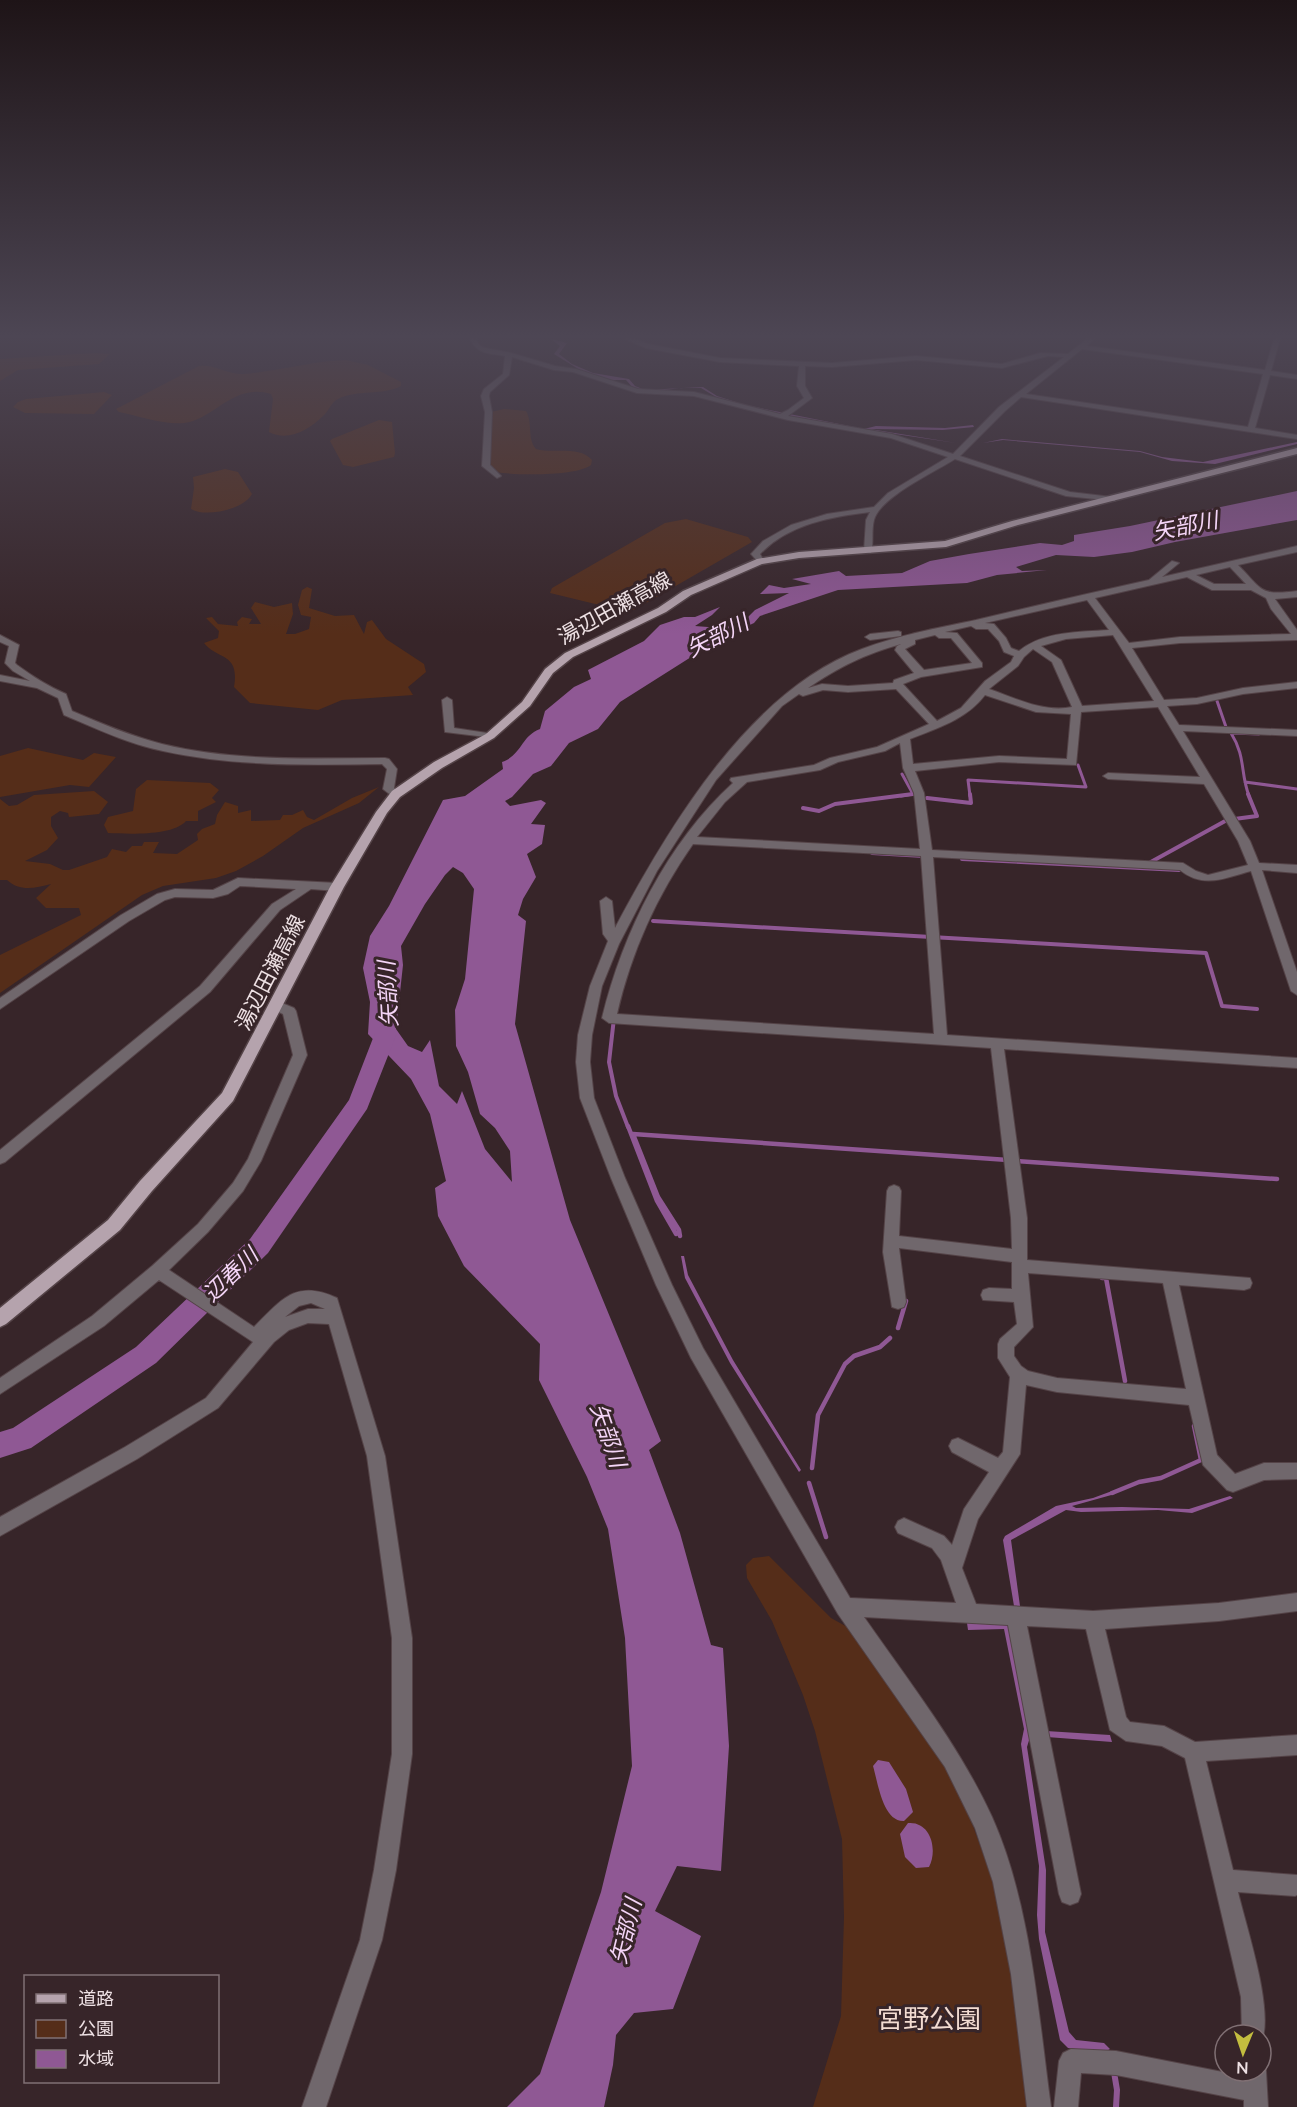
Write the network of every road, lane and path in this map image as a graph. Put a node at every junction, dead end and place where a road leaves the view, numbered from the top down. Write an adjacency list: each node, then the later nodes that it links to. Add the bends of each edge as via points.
1 (486, 437): 6 (street, via 486,466)
2 (896, 437): 5 (street)
3 (973, 437): 5 (street)
4 (1297, 451): 7 (main road, 湯辺田瀬高線)
5 (955, 456): 7 (street, via 1069,494); 8 (street, via 891,495)
6 (496, 476)
7 (1112, 499): 9 (main road, 湯辺田瀬高線, via 946,544)
8 (876, 509): 9 (street, via 870,520); 11 (street, via 832,514 776,534 755,554)
9 (868, 551): 11 (main road, 湯辺田瀬高線)
10 (1296, 554): 13 (street)
11 (760, 561): 47 (main road, 湯辺田瀬高線, via 687,593 662,610 569,655 549,671 526,704)
12 (1175, 563): 15 (street)
13 (1232, 564): 14 (street); 16 (street)
14 (1188, 574): 15 (street); 16 (street, via 1212,587)
15 (1152, 582): 19 (street)
16 (1253, 587): 18 (street)
17 (1297, 594): 18 (street)
18 (1269, 596): 22 (street)
19 (1090, 597): 20 (street); 26 (street)
20 (1034, 609): 21 (street); 24 (street)
21 (1062, 612)
22 (1286, 621): 23 (street); 28 (street)
23 (1297, 621)
24 (962, 625): 25 (street); 33 (street, via 991,626 1007,650)
25 (939, 630): 27 (street); 29 (street)
26 (1118, 632): 31 (street, via 1066,636); 32 (street)
27 (922, 635): 34 (street, via 900,648); 34 (street, via 954,635 979,666); 40 (street, via 865,651)
28 (1297, 636): 32 (street)
29 (870, 637)
30 (1, 640): 37 (street, via 14,645 10,663 13,667 33,676)
31 (1034, 645): 33 (street); 43 (street, via 1056,660)
32 (1126, 646): 42 (street)
33 (1020, 655): 39 (street)
34 (922, 674): 38 (street, via 898,682)
35 (0, 678): 37 (street)
36 (1296, 680): 42 (street, via 1197,701)
37 (40, 686): 53 (street, via 62,696 68,713 128,738 164,747 268,762 385,761 392,769 388,789)
38 (899, 686): 40 (street, via 822,687); 44 (street)
39 (984, 691): 43 (street, via 1036,709); 44 (street, via 965,710)
40 (794, 693): 54 (street, via 778,704 712,778)
41 (447, 700): 47 (street, via 449,730)
42 (1161, 702): 43 (street); 45 (street)
43 (1077, 710): 49 (street, via 1072,763 999,759)
44 (936, 726): 48 (street)
45 (1177, 728): 46 (street); 52 (street)
46 (1297, 733)
47 (490, 736): 53 (main road, 湯辺田瀬高線)
48 (905, 737): 49 (street); 51 (street, via 881,749 816,768)
49 (908, 768): 56 (street, via 920,793)
50 (1108, 776): 52 (street)
51 (742, 780): 54 (street, via 728,782 705,805); 55 (street, via 707,814)
52 (1208, 781): 57 (street)
53 (396, 794): 60 (main road, 湯辺田瀬高線)
54 (692, 807): 62 (street, via 651,871)
55 (690, 840): 56 (street); 66 (street, via 636,936 621,970 609,1018)
56 (925, 853): 57 (street, via 1182,867 1192,876 1215,879); 66 (street)
57 (1255, 867): 58 (street); 63 (street)
58 (1297, 869)
59 (308, 886): 60 (street); 64 (street, via 238,882 213,894 175,893 161,897); 69 (street, via 276,907 205,989)
60 (337, 887): 65 (main road, 湯辺田瀬高線)
61 (606, 901): 62 (street, via 609,934)
62 (615, 941): 91 (street, via 596,986 585,1035 587,1098 618,1178 692,1343)
63 (1297, 991)
64 (0, 1004)
65 (277, 1006): 73 (street, via 289,1011 300,1055 254,1161 238,1187); 79 (main road, 湯辺田瀬高線, via 228,1097 114,1226)
66 (941, 1040): 67 (street)
67 (997, 1044): 68 (street); 72 (street, via 1019,1218)
68 (1297, 1063)
69 (0, 1158)
70 (894, 1191): 71 (street)
71 (892, 1241): 72 (street); 78 (street)
72 (1020, 1261): 74 (street); 77 (street)
73 (162, 1274): 80 (street, via 255,1336 307,1296 331,1303); 82 (street)
74 (1170, 1278): 75 (street); 83 (street)
75 (1244, 1283)
76 (989, 1295): 77 (street)
77 (1021, 1296): 81 (street, via 1025,1327 1006,1344 1005,1352)
78 (898, 1302)
79 (0, 1319)
80 (336, 1320): 87 (street, via 308,1316 283,1325 268,1336 212,1402); 102 (street, via 376,1456 402,1638 402,1754 371,1940)
81 (1019, 1374): 83 (street, via 1057,1385); 85 (street, via 1011,1454)
82 (0, 1387)
83 (1196, 1398): 86 (street, via 1209,1459 1233,1484 1255,1472)
84 (958, 1446): 85 (street)
85 (1001, 1469): 89 (street, via 970,1515)
86 (1297, 1471)
87 (0, 1527)
88 (904, 1527): 89 (street, via 938,1542)
89 (954, 1566): 92 (street)
90 (1297, 1602): 94 (street, via 1219,1612)
91 (845, 1607): 92 (street); 103 (street, via 952,1760 984,1824 1004,1882 1022,1974)
92 (970, 1615): 93 (street)
93 (1016, 1618): 94 (street); 99 (street)
94 (1092, 1620): 96 (street, via 1117,1723 1126,1731 1164,1736)
95 (1297, 1745): 96 (street)
96 (1194, 1752): 97 (street)
97 (1224, 1880): 98 (street); 100 (street, via 1252,1997)
98 (1295, 1885)
99 (1070, 1894)
100 (1253, 2023)
101 (1254, 2089): 104 (street, via 1116,2063 1071,2061)
102 (314, 2107)
103 (1039, 2107)
104 (1066, 2107)

